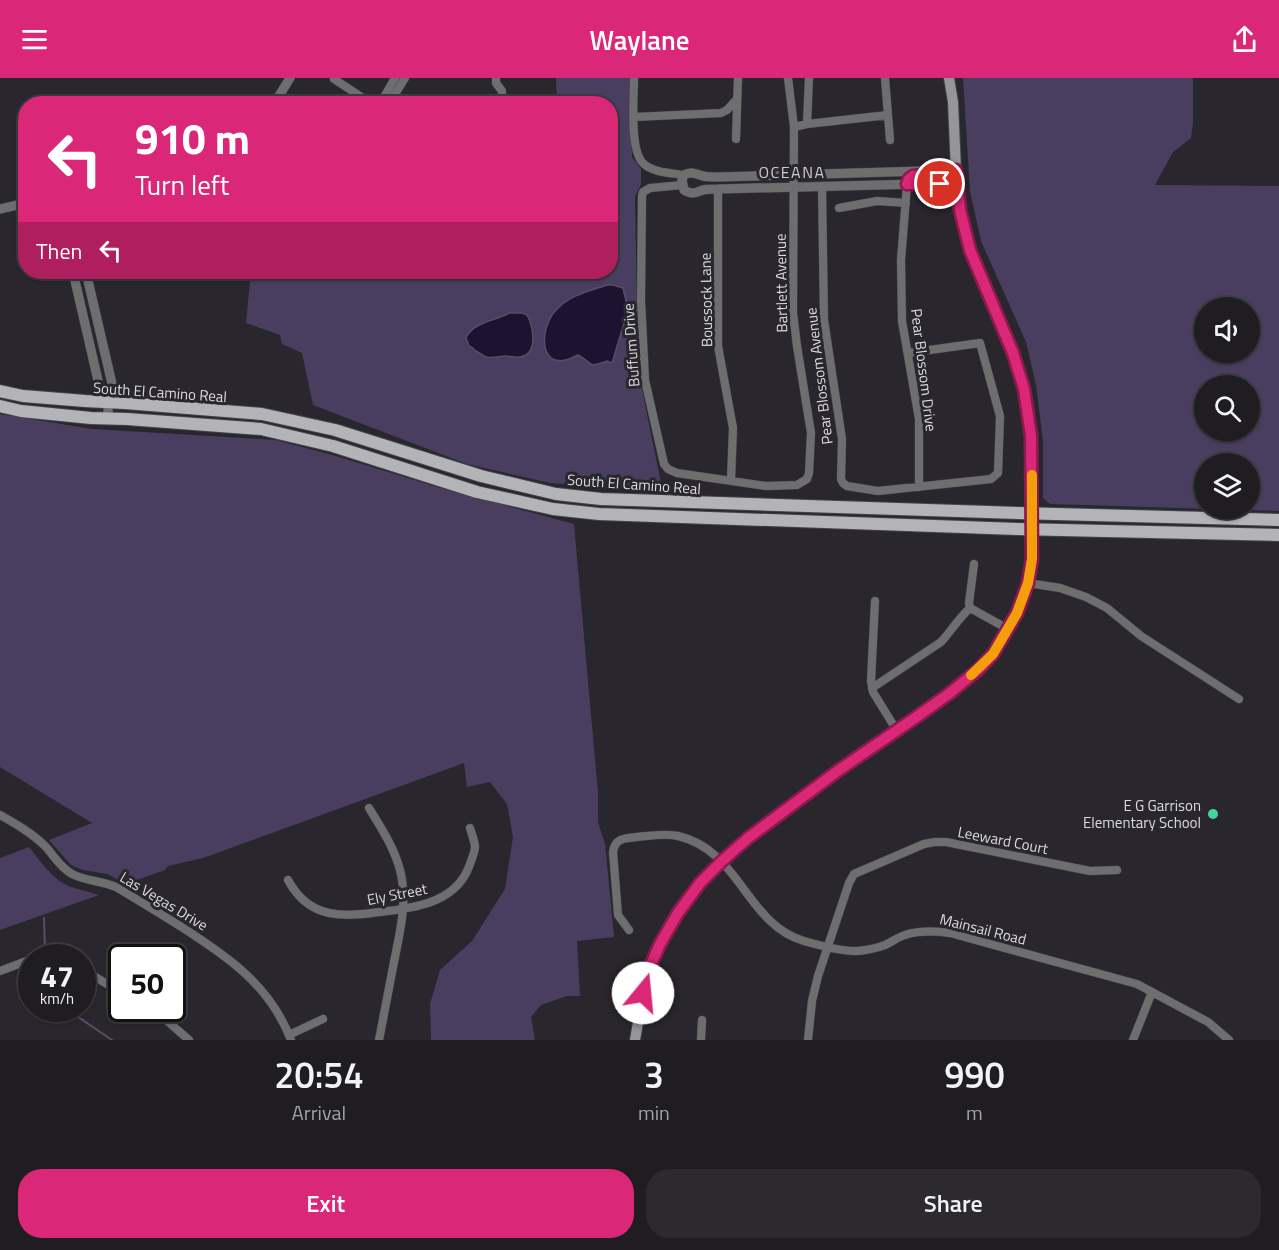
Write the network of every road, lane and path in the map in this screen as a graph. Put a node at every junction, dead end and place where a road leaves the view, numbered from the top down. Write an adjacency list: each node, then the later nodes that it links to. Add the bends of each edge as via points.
1 (290, 78): 12 (street)
2 (395, 78): 14 (street)
3 (405, 78): 15 (street)
4 (496, 78): 16 (street)
5 (634, 78): 19 (street)
6 (738, 78): 17 (street)
7 (788, 78): 21 (street, Bartlett Avenue)
8 (809, 78): 20 (street)
9 (885, 78): 18 (street)
10 (949, 78): 24 (main road)
11 (334, 79): 13 (street)
12 (279, 96)
13 (360, 96)
14 (385, 96)
15 (394, 96)
16 (502, 96)
17 (737, 99): 19 (street, via 721,113); 22 (street)
18 (888, 115): 20 (street); 23 (street)
19 (633, 117): 27 (street, via 639,159 647,167)
20 (807, 124): 21 (street)
21 (794, 127): 28 (street, Bartlett Avenue)
22 (736, 139)
23 (890, 140)
24 (956, 170): 25 (street); 30 (main road)
25 (931, 171): 26 (street); 31 (street, via 913,176)
26 (849, 173): 28 (street); 34 (street, via 826,180)
27 (684, 175): 29 (street, via 694,172 702,176); 32 (street)
28 (793, 175): 29 (street); 33 (street, Bartlett Avenue)
29 (745, 176): 35 (street, via 720,183)
30 (957, 183): 31 (street); 49 (main road, via 970,250 1024,389 1031,436)
31 (907, 184): 34 (street); 36 (street, Pear Blossom Drive)
32 (682, 185): 35 (street, via 690,194); 47 (street, Buffum Drive, via 650,188 642,196 645,380 668,469)
33 (793, 187): 34 (street); 35 (street); 47 (street, Bartlett Avenue, via 793,313 811,433 809,473 797,486)
34 (822, 187): 48 (street, Pear Blossom Avenue, via 824,320 842,439 841,478 847,486 878,491)
35 (718, 189): 47 (street, Boussock Lane, via 718,346 733,428)
36 (906, 203): 38 (street, via 877,201); 42 (street, Pear Blossom Drive, via 901,260 902,321)
37 (18, 205): 39 (street)
38 (839, 208)
39 (0, 209)
40 (75, 279): 44 (street, via 100,389)
41 (88, 279): 44 (street, via 113,388)
42 (908, 353): 48 (street, Pear Blossom Drive, via 919,419); 48 (street, Pear Blossom Avenue, via 980,343 1000,416 998,473 991,479)
43 (0, 391): 44 (main road, South El Camino Real)
44 (108, 403): 46 (street); 49 (main road, South El Camino Real, via 262,414 335,430 481,476 556,494 601,499)
45 (0, 406): 46 (main road, South El Camino Real)
46 (108, 418): 51 (main road, South El Camino Real, via 272,431 333,446 477,492 576,512)
47 (731, 481)
48 (919, 487)
49 (1032, 514): 50 (main road, South El Camino Real); 51 (main road)
50 (1279, 520)
51 (1032, 529): 52 (main road, South El Camino Real); 54 (main road)
52 (1279, 535)
53 (975, 564): 56 (street)
54 (1028, 583): 57 (main road); 59 (street, via 1060,588 1107,608 1141,636)
55 (875, 601): 58 (street)
56 (970, 608): 57 (street); 58 (street, via 941,642)
57 (1008, 629): 60 (main road, via 979,669)
58 (872, 688): 60 (street)
59 (1239, 699)
60 (897, 731): 64 (main road, via 839,770)
61 (369, 808): 67 (street, via 400,868)
62 (0, 814): 76 (street, Las Vegas Drive, via 30,832 62,868 116,887 239,966 263,992)
63 (470, 828): 67 (street, Ely Street, via 475,848 468,871 459,883 440,899)
64 (722, 861): 68 (street, Mainsail Road, via 711,850 675,836 623,838 616,843 613,852 618,915); 69 (street, Mainsail Road, via 768,919 787,935); 79 (main road, via 700,883 660,944 643,993)
65 (1117, 870): 69 (street, Leeward Court, via 1090,871 946,842 924,844 854,874)
66 (288, 880): 67 (street, Ely Street, via 305,901 330,914)
67 (404, 909): 78 (street)
68 (629, 930)
69 (828, 947): 72 (street, Mainsail Road, via 856,951 930,930 1137,984); 81 (street, via 812,1000)
70 (18, 964): 71 (street)
71 (0, 971)
72 (1152, 992): 82 (street); 83 (street, Mainsail Road, via 1208,1022)
73 (323, 1019): 76 (street)
74 (702, 1020): 80 (street)
75 (169, 1022): 77 (street)
76 (290, 1037)
77 (189, 1040)
78 (379, 1040)
79 (635, 1040)
80 (701, 1040)
81 (808, 1040)
82 (1133, 1040)
83 (1229, 1040)

